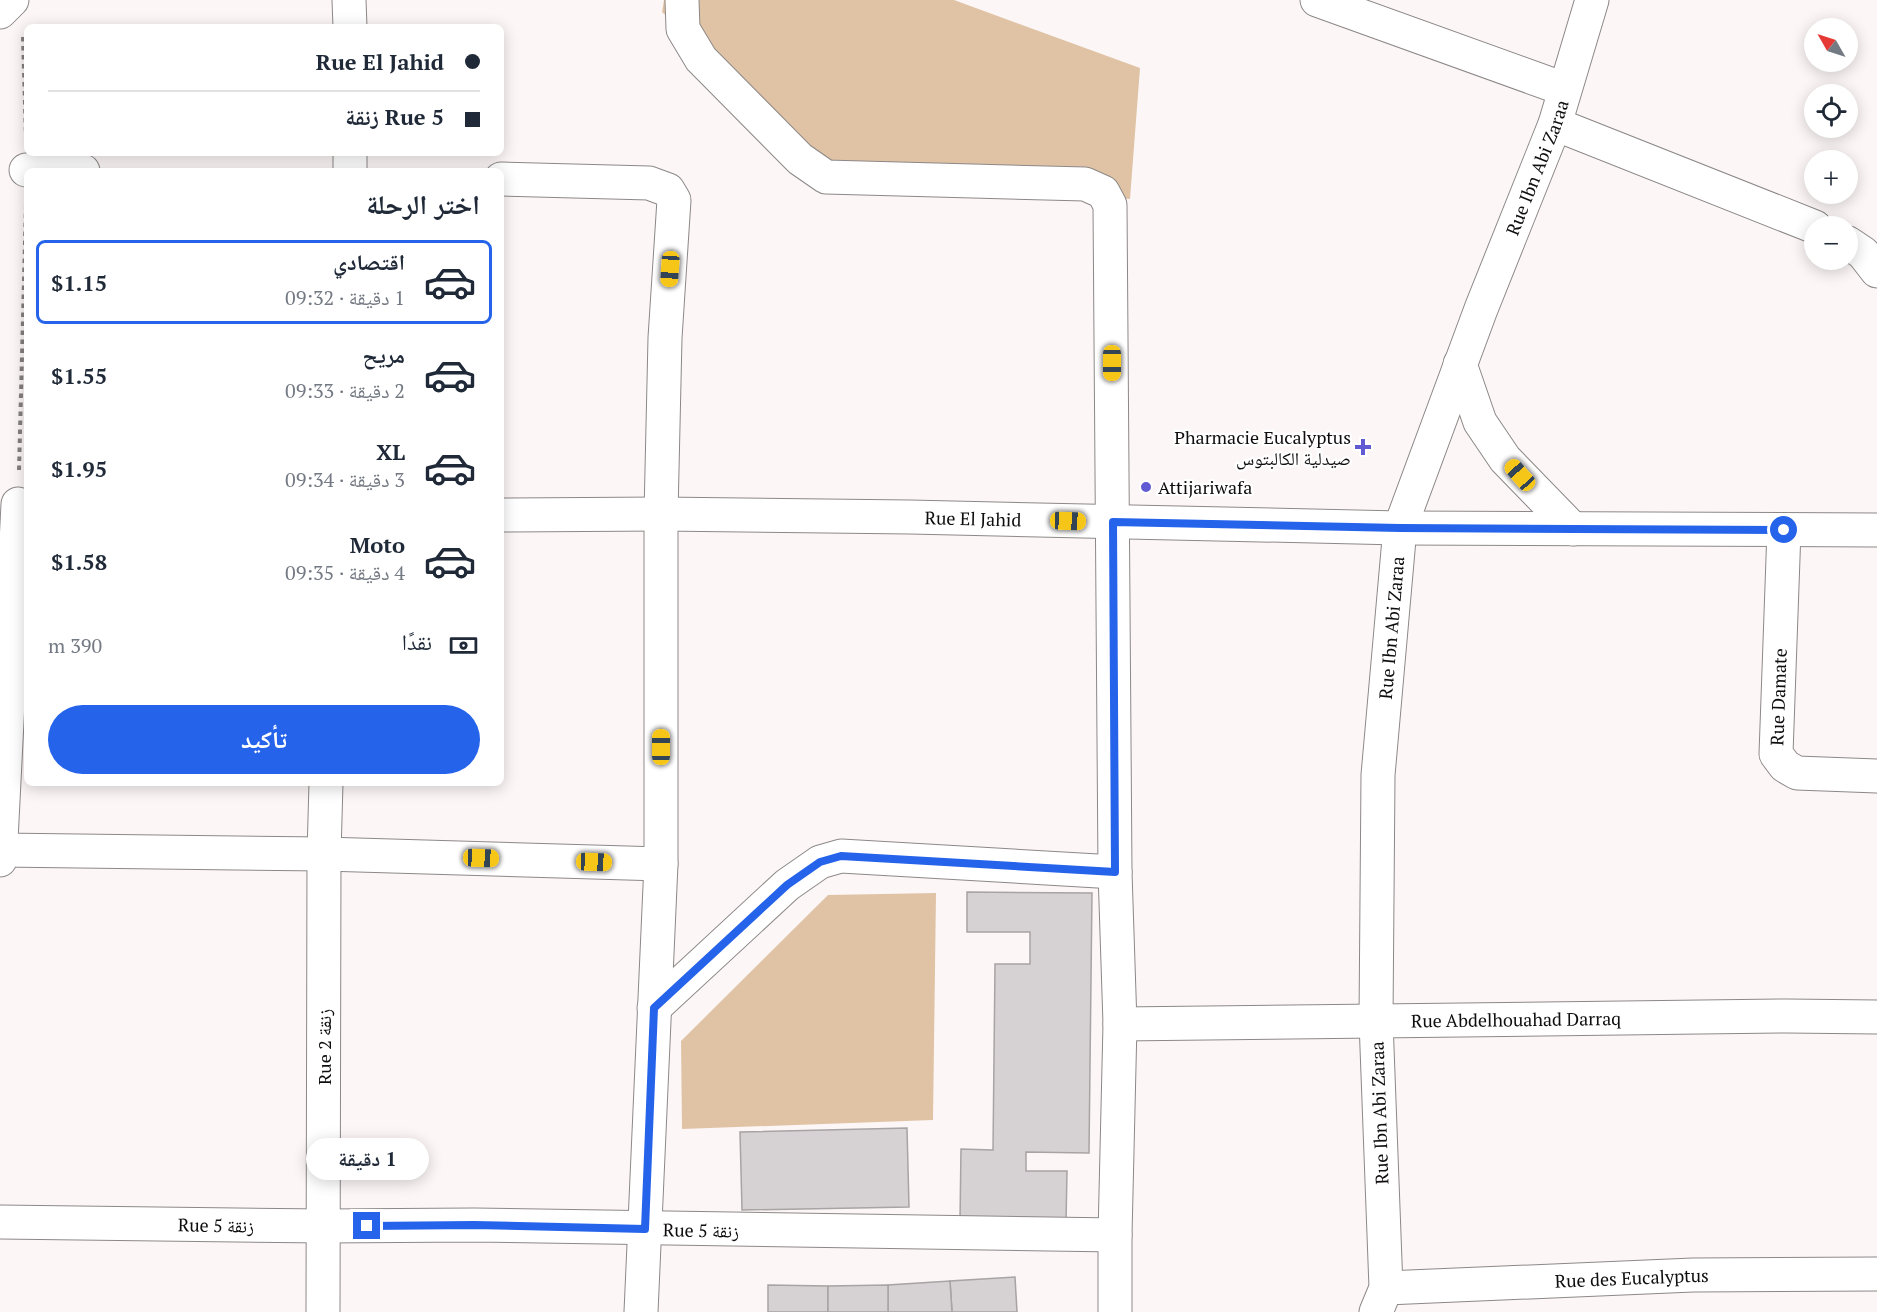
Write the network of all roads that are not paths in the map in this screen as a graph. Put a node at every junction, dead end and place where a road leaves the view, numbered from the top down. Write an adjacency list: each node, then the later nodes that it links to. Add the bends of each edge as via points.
1 (12, 0): 6 (street)
2 (350, 0): 7 (street)
3 (682, 0): 18 (street, via 683,29 701,59 800,159 826,177 1085,184 1103,192 1110,205)
4 (1317, 0): 8 (street)
5 (1592, 0): 8 (street, Rue Ibn Abi Zaraa)
6 (11, 23)
7 (350, 24)
8 (1564, 89): 9 (street, Rue Ibn Abi Zaraa)
9 (1555, 124): 11 (street); 14 (street, Rue Ibn Abi Zaraa)
10 (504, 179): 16 (street, via 649,183 668,190 674,200 665,338)
11 (1804, 223)
12 (1858, 250): 13 (street)
13 (1877, 271)
14 (1460, 364): 19 (street, Rue Ibn Abi Zaraa); 20 (street, via 1480,422 1505,459)
15 (15, 504): 25 (street)
16 (661, 514): 17 (street, Rue El Jahid); 18 (street, Rue El Jahid); 28 (street)
17 (504, 515)
18 (1113, 522): 19 (street, Rue El Jahid); 29 (street)
19 (1400, 528): 20 (street, Rue El Jahid); 32 (street, Rue Ibn Abi Zaraa, via 1378,775)
20 (1573, 529): 21 (street, Rue El Jahid)
21 (1784, 530): 22 (street, Rue El Jahid); 23 (street, Rue Damate, via 1776,754 1797,773)
22 (1877, 530)
23 (1877, 776)
24 (326, 786): 26 (street, Rue 2 زنقة)
25 (0, 850): 26 (street); 27 (street)
26 (324, 854): 28 (street); 35 (street, Rue 2 زنقة)
27 (0, 860)
28 (661, 864): 30 (street)
29 (1115, 872): 30 (street, via 841,856 820,862 787,885); 33 (street)
30 (654, 1008): 36 (street)
31 (1877, 1017): 32 (street, Rue Abdelhouahad Darraq)
32 (1376, 1021): 33 (street, Rue Abdelhouahad Darraq); 39 (street, Rue Ibn Abi Zaraa)
33 (1120, 1024): 37 (street)
34 (0, 1222): 35 (street, Rue 5 زنقة)
35 (324, 1226): 36 (street, Rue 5 زنقة); 40 (street, Rue 2 زنقة)
36 (645, 1229): 37 (street, Rue 5 زنقة); 41 (street)
37 (1115, 1235): 42 (street)
38 (1877, 1274): 39 (street, Rue des Eucalyptus, via 1693,1275)
39 (1381, 1300)
40 (323, 1312)
41 (641, 1312)
42 (1115, 1312)

